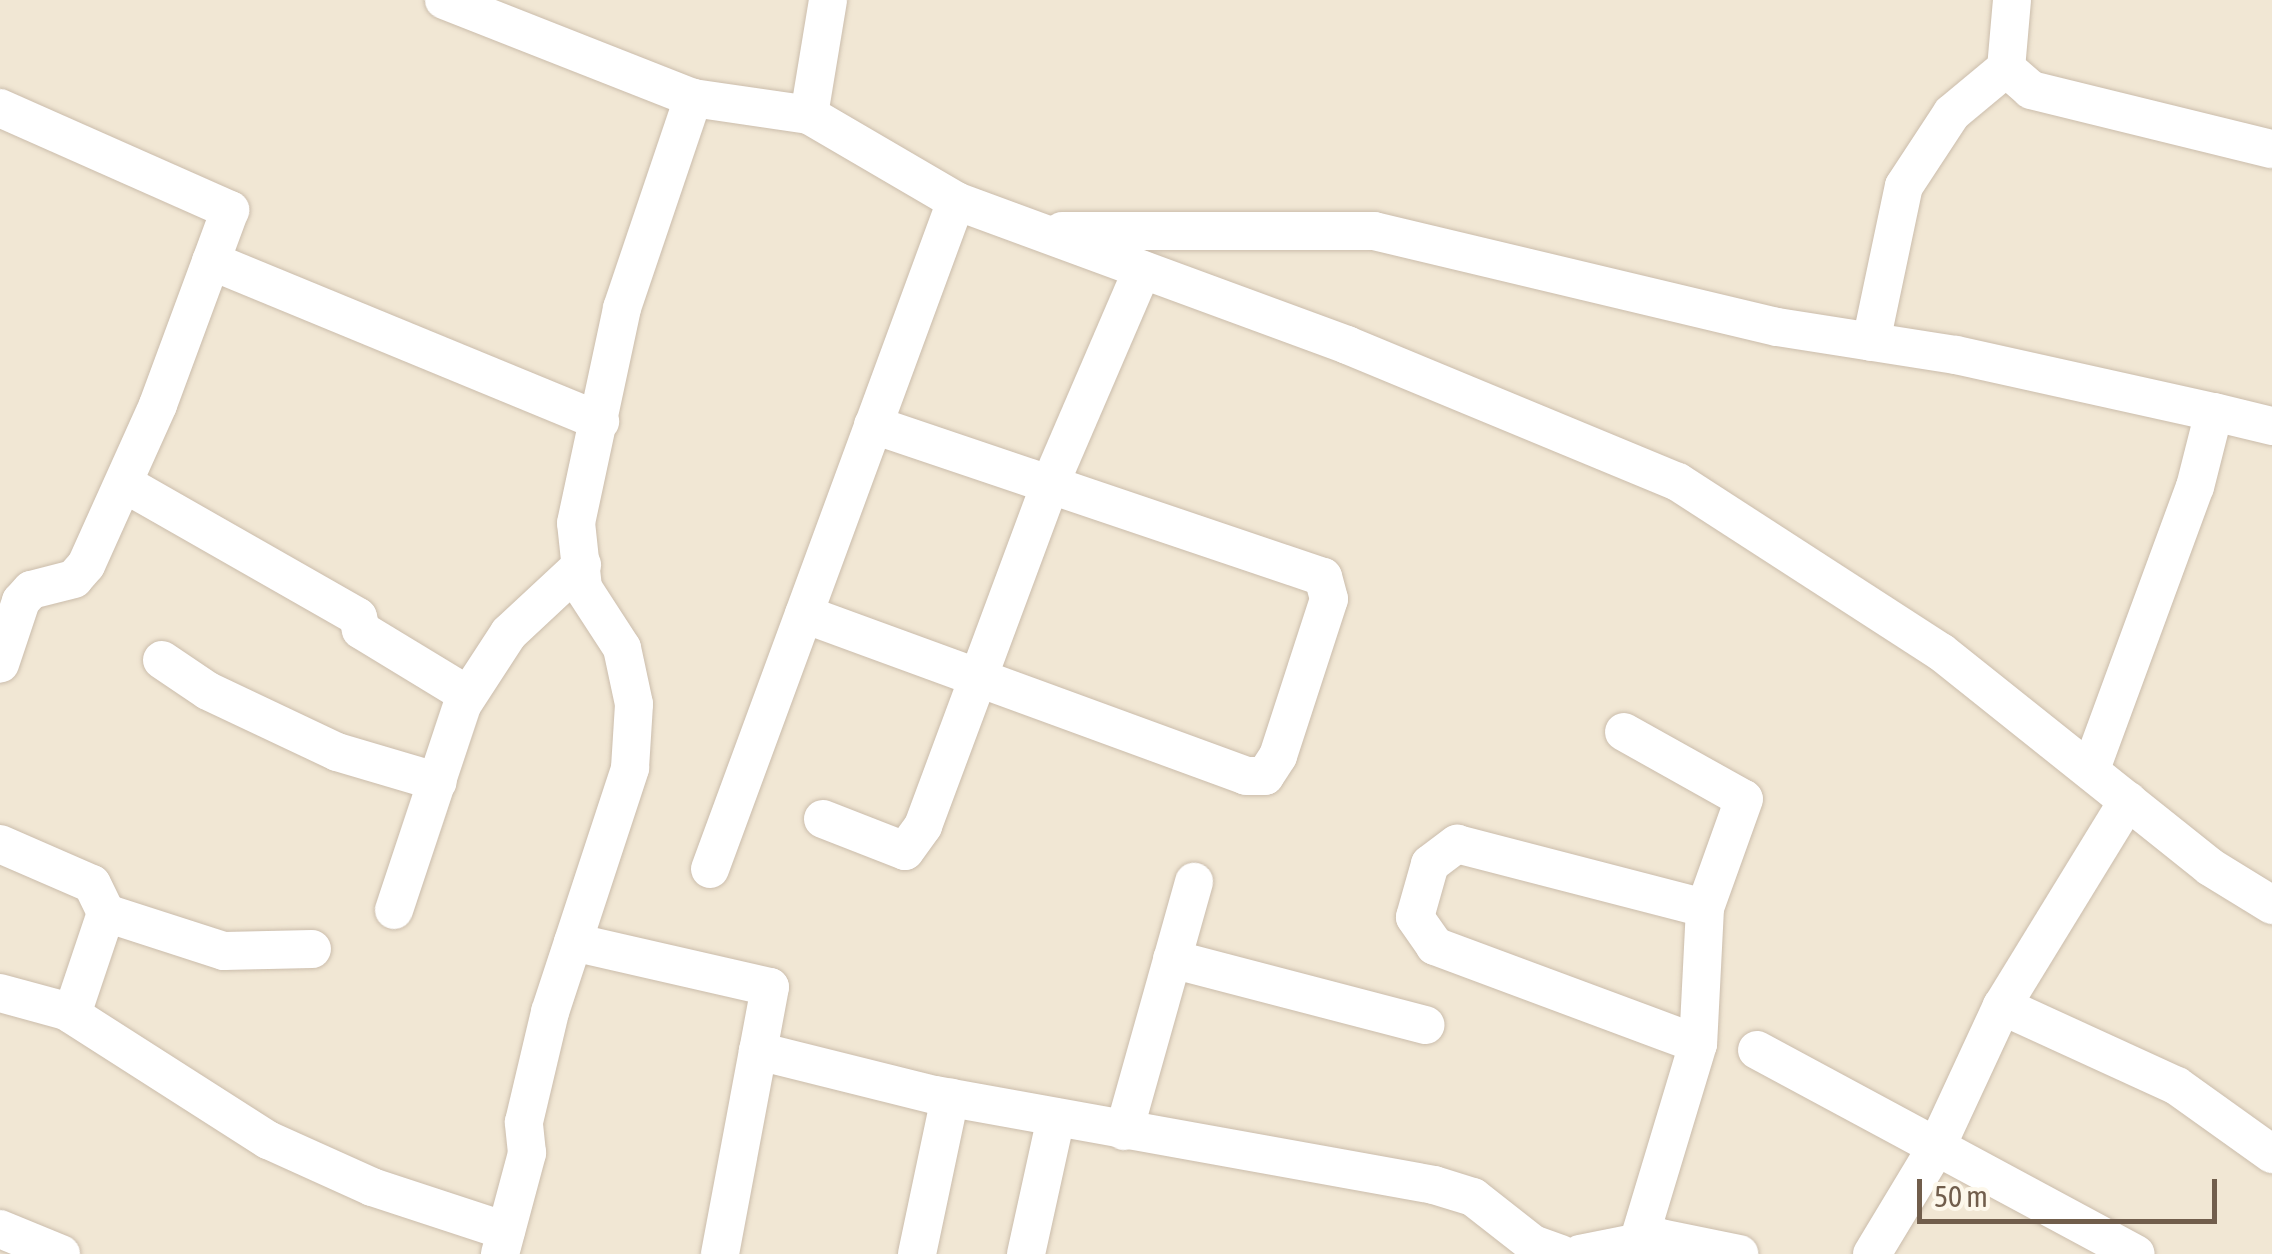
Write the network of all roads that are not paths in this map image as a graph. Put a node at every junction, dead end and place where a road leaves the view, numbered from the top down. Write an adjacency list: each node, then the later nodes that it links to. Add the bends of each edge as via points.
1 (444, 0): 5 (street)
2 (828, 0): 7 (street)
3 (2012, 0): 4 (street)
4 (2006, 68): 8 (street, via 2031,90); 13 (street, via 1952,113 1904,186)
5 (693, 98): 7 (street); 15 (street, via 622,308)
6 (0, 108): 11 (street, via 230,210)
7 (809, 116): 9 (street)
8 (2272, 149)
9 (956, 201): 10 (street); 16 (street)
10 (1036, 231): 12 (street); 13 (street, via 1374,230)
11 (211, 261): 15 (street); 18 (street)
12 (1142, 270): 19 (street); 27 (street, via 1678,482 1941,652)
13 (1872, 342): 14 (street)
14 (2214, 412): 17 (street); 27 (street, via 2195,487)
15 (600, 421): 20 (street, via 576,524)
16 (873, 425): 19 (street); 21 (street)
17 (2272, 426)
18 (125, 484): 23 (street, via 74,579 31,590 21,601); 25 (street, via 344,608 361,630)
19 (1050, 484): 24 (street); 24 (street, via 1324,577 1328,599 1278,756 1265,776 1246,776)
20 (582, 565): 25 (street, via 509,633); 38 (street, via 583,588 622,648 634,704 630,768)
21 (804, 614): 24 (street); 32 (street)
22 (162, 660): 28 (street, via 208,691 337,752)
23 (0, 664)
24 (980, 678): 30 (street, via 923,826 905,850)
25 (468, 695): 28 (street)
26 (1624, 732): 35 (street, via 1744,798)
27 (2091, 769): 29 (street)
28 (438, 782): 36 (street)
29 (2128, 800): 34 (street); 42 (street)
30 (823, 819)
31 (0, 844): 37 (street, via 92,884)
32 (710, 869)
33 (1194, 882): 40 (street)
34 (2272, 905)
35 (1705, 908): 45 (street); 45 (street, via 1457,844 1430,864 1415,917 1435,946)
36 (394, 910)
37 (106, 913): 39 (street, via 224,951); 43 (street)
38 (573, 942): 47 (street, via 770,987); 54 (street, via 524,1122 528,1153)
39 (312, 949)
40 (1172, 959): 44 (street); 50 (street)
41 (0, 993): 43 (street)
42 (2002, 1006): 51 (street); 52 (street, via 2176,1086)
43 (72, 1014): 54 (street, via 268,1140)
44 (1426, 1025)
45 (1698, 1044): 55 (street)
46 (1756, 1050): 51 (street)
47 (758, 1051): 48 (street); 58 (street)
48 (950, 1097): 49 (street); 59 (street)
49 (1056, 1117): 50 (street); 60 (street)
50 (1124, 1131): 61 (street, via 1434,1185 1472,1197 1533,1244)
51 (1936, 1148): 56 (street); 64 (street)
52 (2272, 1154)
53 (0, 1229): 57 (street)
54 (503, 1242)
55 (1638, 1242): 62 (street); 63 (street, via 1660,1238)
56 (1874, 1253)
57 (62, 1254)
58 (720, 1254)
59 (916, 1254)
60 (1026, 1254)
61 (1560, 1254)
62 (1580, 1254)
63 (1739, 1254)
64 (2136, 1254)

